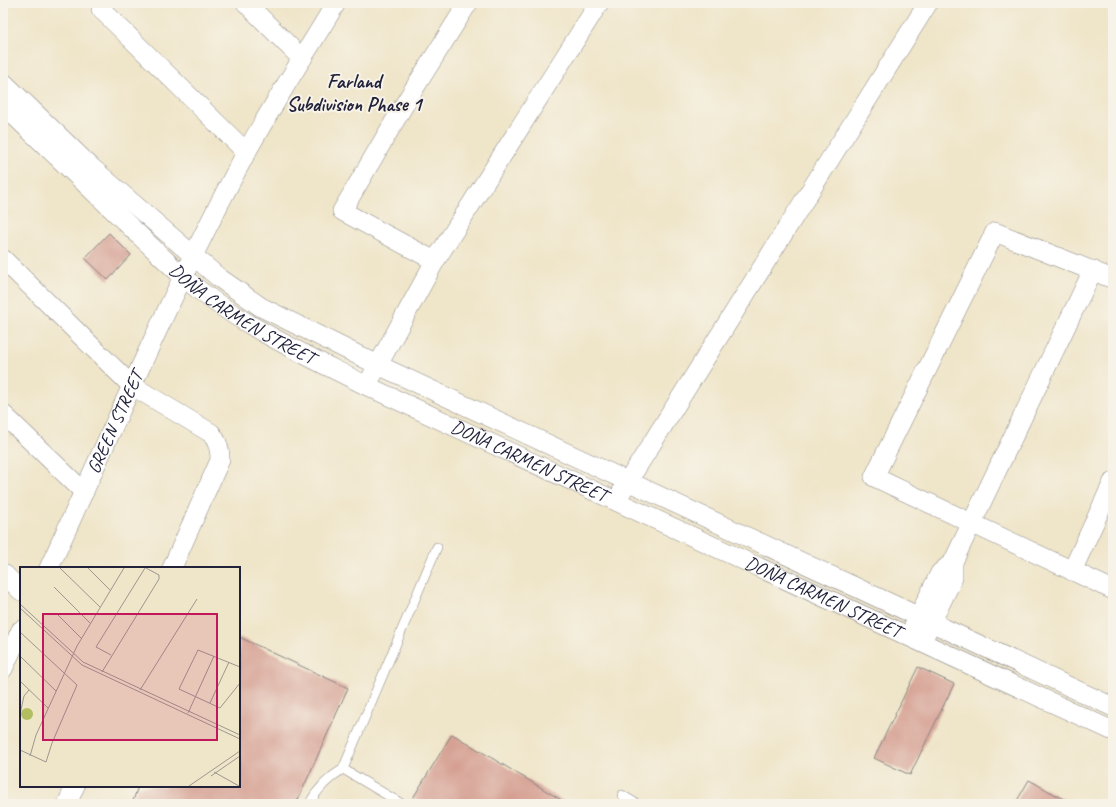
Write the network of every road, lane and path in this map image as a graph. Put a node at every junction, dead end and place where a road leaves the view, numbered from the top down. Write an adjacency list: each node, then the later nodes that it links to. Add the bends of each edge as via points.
1 (246, 3): 7 (street)
2 (336, 3): 7 (street, GREEN STREET)
3 (468, 3): 13 (street, via 342,211)
4 (599, 3): 13 (street)
5 (928, 3): 21 (street)
6 (101, 9): 10 (street)
7 (302, 59): 10 (street, GREEN STREET)
8 (3, 82): 11 (street, DOÑA CARMEN STREET, via 91,168)
9 (3, 105): 15 (street, DOÑA CARMEN STREET)
10 (246, 152): 11 (street, GREEN STREET)
11 (193, 256): 15 (street, GREEN STREET); 17 (street, DOÑA CARMEN STREET, via 261,307)
12 (3, 259): 18 (street)
13 (435, 261): 17 (street)
14 (1093, 270): 16 (street); 25 (street); 25 (street, via 995,232 874,477)
15 (183, 277): 18 (street, GREEN STREET); 19 (street, DOÑA CARMEN STREET, via 252,327)
16 (1113, 278)
17 (378, 366): 19 (street); 21 (street, DOÑA CARMEN STREET)
18 (132, 385): 23 (street, GREEN STREET); 28 (street, via 211,433 219,447 220,460)
19 (367, 386): 24 (street, DOÑA CARMEN STREET)
20 (3, 414): 23 (street)
21 (628, 482): 24 (street); 33 (street, DOÑA CARMEN STREET)
22 (1113, 482): 29 (street)
23 (84, 492): 27 (street, GREEN STREET)
24 (616, 501): 35 (street, DOÑA CARMEN STREET)
25 (971, 523): 29 (street); 33 (street, via 953,562 940,572)
26 (437, 547): 39 (lane)
27 (49, 567)
28 (172, 567)
29 (1072, 571): 32 (street)
30 (3, 573): 31 (street)
31 (20, 590)
32 (1113, 590)
33 (925, 620): 35 (street); 37 (street, DOÑA CARMEN STREET)
34 (20, 632): 36 (street)
35 (916, 639): 38 (street, DOÑA CARMEN STREET)
36 (3, 669)
37 (1113, 707)
38 (1113, 731)
39 (343, 769): 43 (lane, via 328,778); 44 (lane)
40 (75, 787): 42 (street)
41 (622, 795): 45 (lane)
42 (67, 804)
43 (309, 804)
44 (402, 804)
45 (637, 804)

